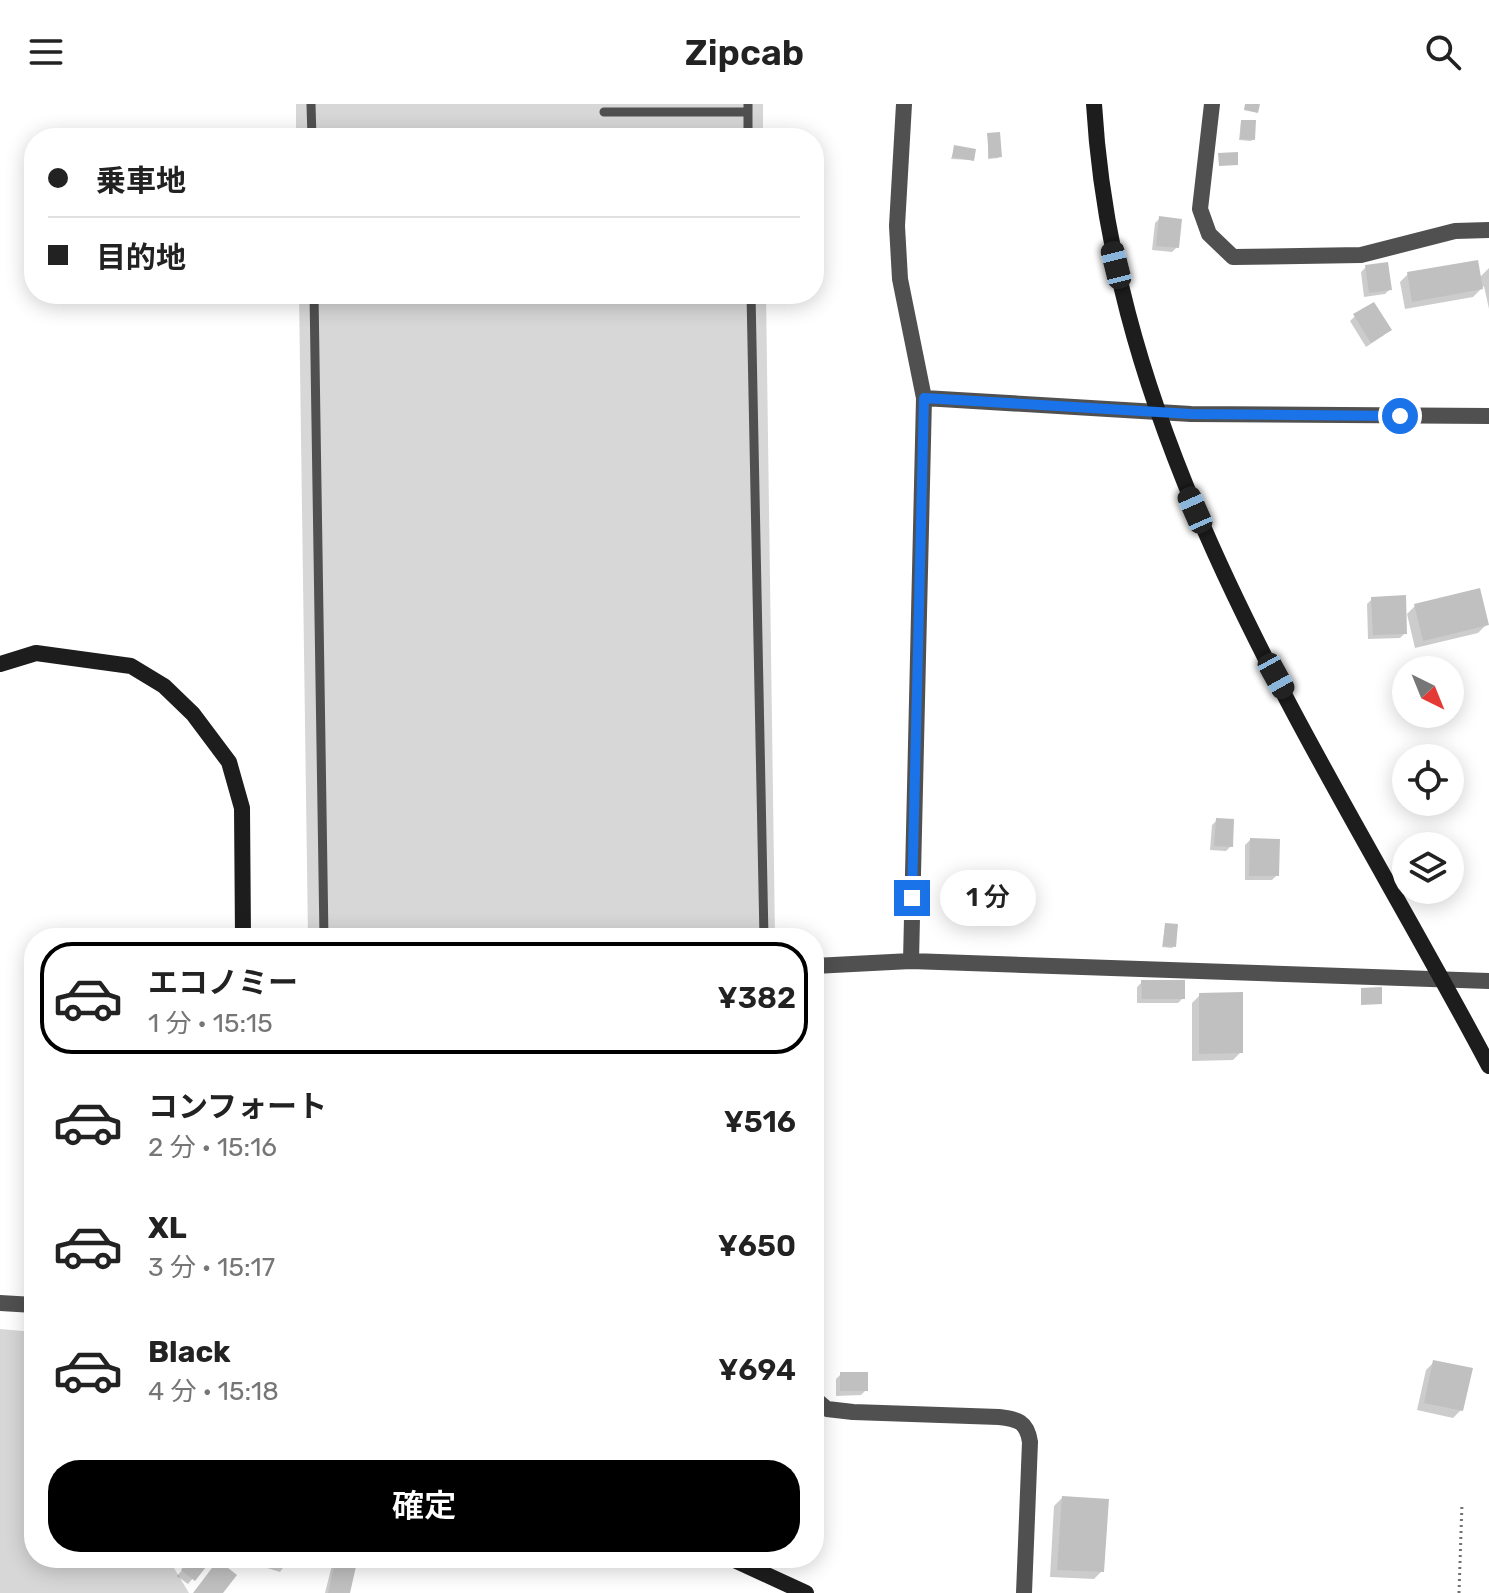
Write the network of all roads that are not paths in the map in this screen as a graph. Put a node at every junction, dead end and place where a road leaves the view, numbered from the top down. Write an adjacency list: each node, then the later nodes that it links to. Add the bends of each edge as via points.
1 (311, 104): 7 (lane)
2 (904, 104): 11 (street, via 897,226 900,279)
3 (1094, 104): 12 (main road, via 1110,241)
4 (1212, 104): 8 (street, via 1200,209 1209,234 1233,257 1361,255 1455,231)
5 (748, 108): 6 (lane)
6 (604, 112)
7 (312, 128)
8 (1489, 230)
9 (314, 304): 16 (lane)
10 (751, 304): 17 (lane)
11 (924, 398): 12 (street); 18 (street)
12 (1156, 412): 13 (street); 20 (main road, via 1233,596)
13 (1489, 416)
14 (0, 664): 15 (main road, via 36,653 131,666 164,686 193,714 229,762 242,808)
15 (243, 928)
16 (324, 928)
17 (764, 928)
18 (911, 961): 19 (street); 20 (street)
19 (824, 965)
20 (1441, 979): 21 (street); 22 (main road)
21 (1489, 981)
22 (1489, 1066)
23 (0, 1303): 24 (street)
24 (24, 1304)
25 (824, 1406): 28 (street, via 999,1417 1024,1424 1030,1442)
26 (752, 1568): 27 (main road)
27 (806, 1593)
28 (1024, 1593)

